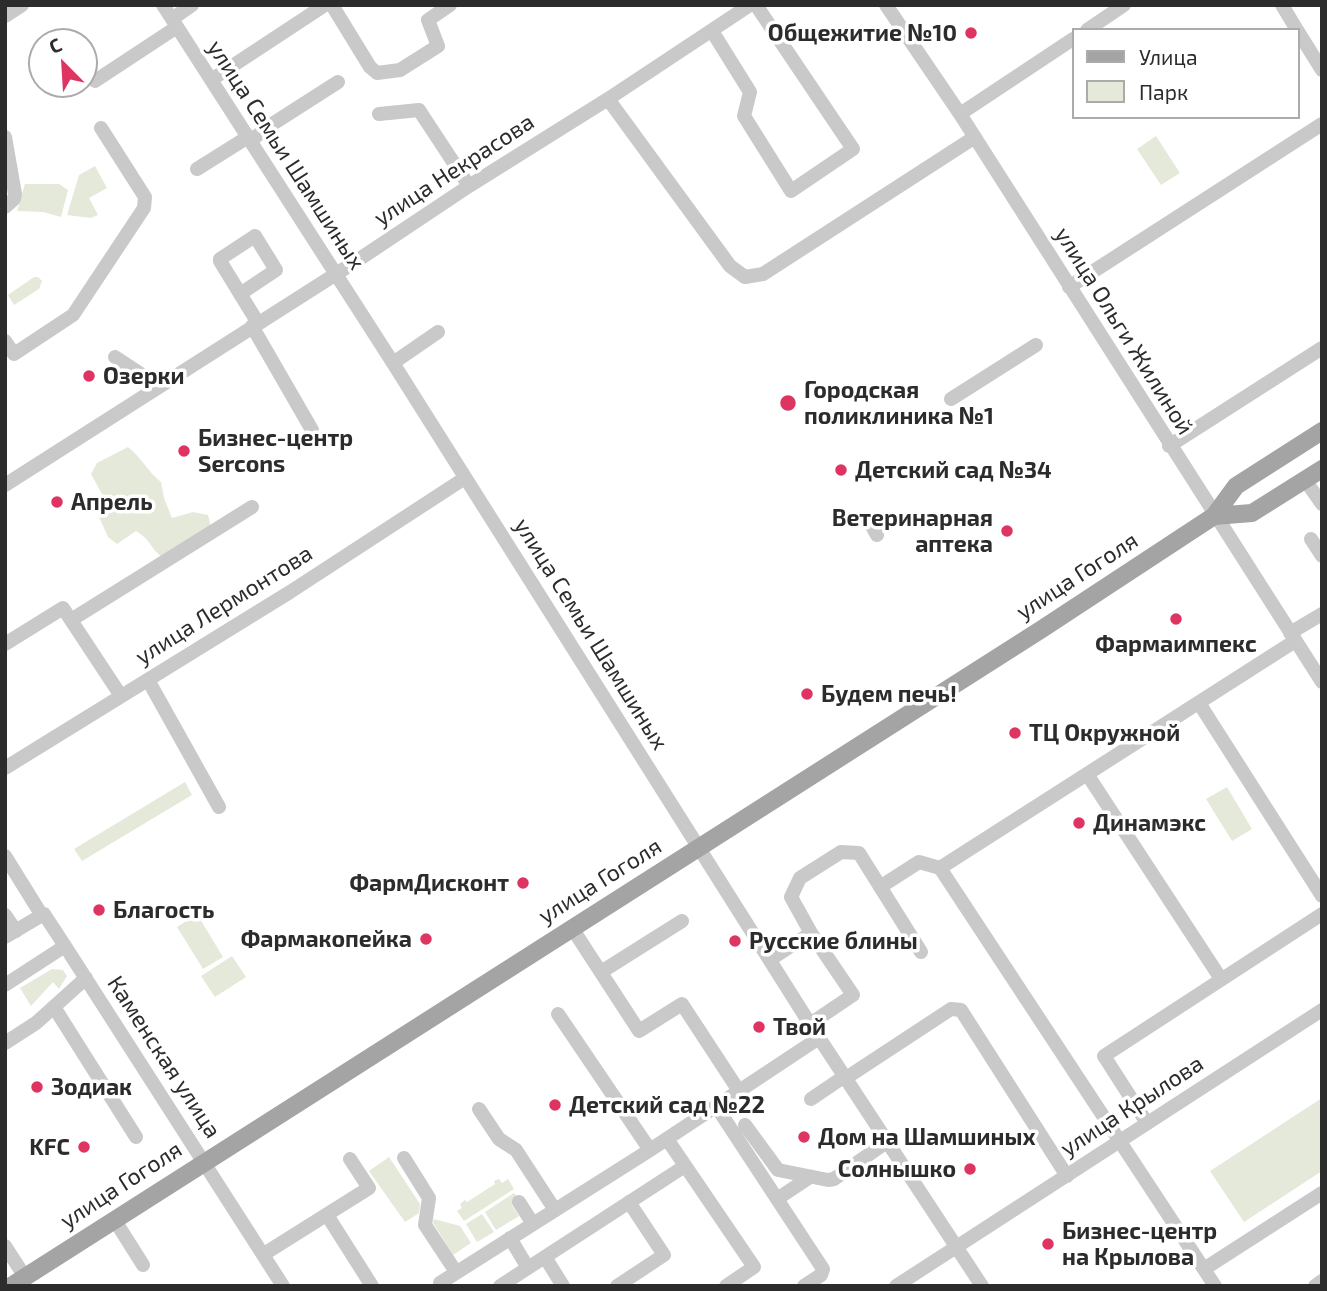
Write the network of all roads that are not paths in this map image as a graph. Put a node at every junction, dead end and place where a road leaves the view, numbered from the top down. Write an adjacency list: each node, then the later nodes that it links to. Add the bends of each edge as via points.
1 (22, 5): 12 (street)
2 (163, 5): 13 (street, улица Семьи Шамшиных)
3 (192, 5): 13 (street)
4 (325, 5): 21 (street)
5 (332, 5): 6 (street, via 377,73 400,70 438,46 428,19)
6 (450, 5)
7 (750, 5): 16 (street, улица Некрасова)
8 (756, 5): 16 (street, via 853,149 791,191 744,116 750,92)
9 (886, 5): 25 (street, улица Ольги Жилиной)
10 (1124, 5): 14 (street)
11 (1282, 5): 15 (street)
12 (5, 16)
13 (175, 23): 20 (street); 21 (street, улица Семьи Шамшиных)
14 (1090, 28)
15 (1296, 28)
16 (712, 31): 23 (street, улица Некрасова)
17 (1299, 33): 19 (street)
18 (1072, 40): 25 (street)
19 (1322, 70)
20 (98, 79)
21 (211, 80): 30 (street, улица Семьи Шамшиных)
22 (338, 82): 30 (street)
23 (608, 99): 29 (street, via 730,266 745,277 763,274); 32 (street, улица Некрасова)
24 (379, 114): 32 (street, via 419,110)
25 (960, 114): 29 (street, улица Ольги Жилиной)
26 (1322, 124): 35 (street)
27 (101, 128): 42 (street, via 145,198 144,208 73,315)
28 (5, 136): 33 (street, via 15,194)
29 (975, 137): 35 (street, улица Ольги Жилиной)
30 (249, 139): 31 (street); 34 (street, улица Семьи Шамшиных)
31 (197, 169)
32 (469, 186): 34 (street, улица Некрасова)
33 (5, 207)
34 (335, 274): 37 (street, улица Некрасова); 44 (street, улица Семьи Шамшиных)
35 (1069, 287): 49 (street, улица Ольги Жилиной)
36 (240, 293): 37 (street)
37 (255, 324): 45 (street, улица Некрасова); 47 (street)
38 (438, 332): 44 (street)
39 (5, 341): 42 (street)
40 (1036, 345): 46 (street)
41 (1322, 348): 49 (street)
42 (10, 357)
43 (115, 357): 45 (street)
44 (393, 363): 51 (street, улица Семьи Шамшиных)
45 (159, 386): 53 (street, улица Некрасова)
46 (951, 399)
47 (312, 430)
48 (1322, 431): 56 (main road, улица Гоголя, via 1236,486)
49 (1169, 446): 56 (street, улица Ольги Жилиной)
50 (1322, 469): 52 (main road, улица Гоголя)
51 (465, 478): 65 (street, улица Лермонтова); 72 (street, улица Семьи Шамшиных)
52 (1305, 480): 54 (street); 56 (main road, улица Гоголя, via 1252,513)
53 (5, 485)
54 (1322, 504)
55 (252, 507): 62 (street)
56 (1214, 516): 63 (street, улица Ольги Жилиной); 72 (main road, улица Гоголя)
57 (868, 519): 58 (street)
58 (877, 535)
59 (1311, 539): 60 (street)
60 (1322, 556)
61 (1322, 614): 63 (street)
62 (71, 620): 64 (street, via 63,608); 67 (street)
63 (1292, 637): 66 (street, улица Ольги Жилиной); 68 (street)
64 (5, 644)
65 (148, 680): 67 (street, улица Лермонтова); 71 (street)
66 (1322, 682)
67 (121, 696): 69 (street, улица Лермонтова)
68 (1199, 703): 70 (street); 76 (street)
69 (5, 768)
70 (1087, 774): 74 (street); 89 (street)
71 (219, 807)
72 (699, 847): 81 (main road, улица Гоголя); 86 (street, улица Семьи Шамшиных)
73 (5, 856): 77 (street, Каменская улица)
74 (940, 868): 75 (street, via 919,862); 107 (street)
75 (880, 887): 82 (street, via 859,853 841,852 800,878 791,897); 85 (street)
76 (1322, 896)
77 (44, 914): 83 (street); 84 (street, Каменская улица)
78 (1322, 914): 89 (street)
79 (5, 915): 83 (street)
80 (682, 921): 87 (street)
81 (572, 928): 87 (street); 111 (main road, улица Гоголя)
82 (811, 933): 86 (street); 94 (street, via 853,995)
83 (10, 934)
84 (65, 946): 88 (street, Каменская улица); 90 (street)
85 (921, 952)
86 (771, 959): 94 (street, улица Семьи Шамшиных)
87 (601, 972): 98 (street, via 639,1031 682,1004)
88 (86, 978): 91 (street); 111 (street, Каменская улица)
89 (1221, 979): 102 (street, via 1104,1056)
90 (5, 985)
91 (54, 1007): 96 (street); 104 (street)
92 (1322, 1010): 102 (street, улица Крылова)
93 (558, 1014): 108 (street)
94 (810, 1024): 95 (street, улица Семьи Шамшиных)
95 (820, 1038): 97 (street, улица Семьи Шамшиных); 98 (street)
96 (5, 1043)
97 (846, 1077): 99 (street); 106 (street, улица Семьи Шамшиных); 113 (street, via 951,1009 961,1010)
98 (739, 1091): 100 (street)
99 (811, 1099)
100 (716, 1106): 105 (street); 116 (street)
101 (479, 1109): 119 (street, via 499,1139 514,1147)
102 (1147, 1123): 107 (street, улица Крылова)
103 (745, 1125): 114 (street, via 778,1170)
104 (136, 1137)
105 (667, 1139): 108 (street); 112 (street)
106 (888, 1141): 114 (street, via 831,1180); 125 (street, улица Семьи Шамшиных)
107 (1120, 1141): 113 (street, улица Крылова); 130 (street)
108 (650, 1150): 119 (street)
109 (404, 1158): 131 (street, via 428,1195 425,1225)
110 (351, 1159): 120 (street, via 369,1188)
111 (204, 1161): 121 (main road, улица Гоголя); 126 (street, Каменская улица)
112 (685, 1166): 118 (street); 140 (street, via 754,1267)
113 (1067, 1176): 125 (street, улица Крылова)
114 (810, 1177): 116 (street)
115 (1322, 1194): 130 (street)
116 (777, 1199): 141 (street, via 823,1269)
117 (519, 1202): 122 (street)
118 (629, 1202): 127 (street); 139 (street, via 664,1255)
119 (555, 1210): 122 (street)
120 (327, 1215): 126 (street); 136 (street)
121 (114, 1219): 128 (street); 132 (main road, улица Гоголя)
122 (533, 1224): 123 (street)
123 (510, 1238): 129 (street); 131 (street)
124 (5, 1246): 132 (street)
125 (958, 1247): 142 (street, улица Крылова); 143 (street, улица Семьи Шамшиных)
126 (264, 1254): 135 (street, Каменская улица)
127 (545, 1257): 129 (street); 138 (street)
128 (143, 1265)
129 (528, 1268): 137 (street)
130 (1204, 1269): 144 (street)
131 (456, 1272): 134 (street)
132 (18, 1281)
133 (1322, 1281): 145 (street)
134 (440, 1283)
135 (284, 1286)
136 (372, 1286)
137 (500, 1286)
138 (563, 1286)
139 (618, 1286)
140 (726, 1286)
141 (804, 1286)
142 (896, 1286)
143 (982, 1286)
144 (1215, 1286)
145 (1315, 1286)

